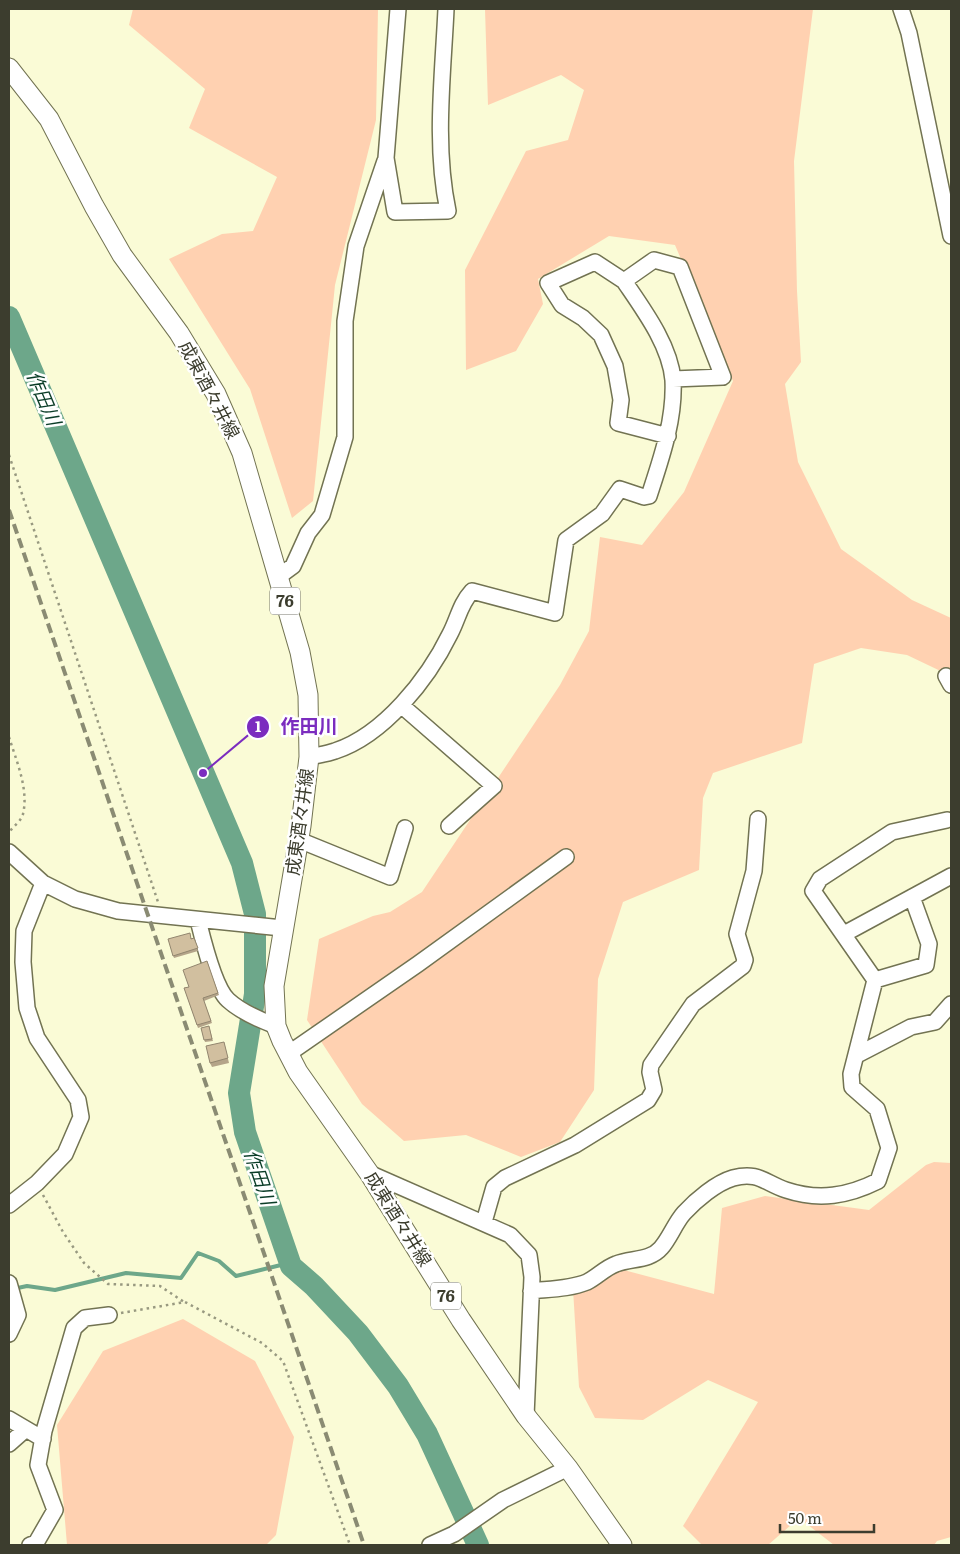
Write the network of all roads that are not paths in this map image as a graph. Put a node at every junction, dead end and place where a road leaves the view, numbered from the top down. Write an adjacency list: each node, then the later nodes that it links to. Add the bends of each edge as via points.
1 (398, 9): 5 (street)
2 (446, 9): 5 (street, via 441,138 443,188 448,210 394,212)
3 (901, 9): 6 (street, via 909,33)
4 (9, 68): 10 (main road, 成東酒々井線 / 76, via 49,119 122,255 179,333 216,394 242,453)
5 (386, 158): 10 (street, via 354,256 345,321 345,437 322,514 308,533 293,566)
6 (951, 236)
7 (624, 281): 8 (street, via 665,350); 8 (street, via 654,260 680,267 723,377); 9 (street, via 595,262 548,283 562,305 601,335 614,366 620,392 618,423)
8 (673, 380): 9 (street)
9 (668, 436): 11 (street, via 649,496 620,489 602,514 566,540 555,613 472,591 463,601 450,634 422,683)
10 (278, 577): 12 (main road, 成東酒々井線 / 76, via 300,652 308,695)
11 (401, 705): 12 (street, via 374,730 336,751); 15 (street, via 494,786)
12 (309, 757): 17 (main road, 成東酒々井線 / 76)
13 (758, 819): 33 (street, via 754,871 737,934 745,960 743,966 693,1004 651,1065 654,1090 648,1100 575,1146 505,1178 494,1187)
14 (950, 819): 25 (street, via 892,832 820,879 813,891)
15 (449, 826)
16 (405, 828): 17 (street, via 390,878)
17 (299, 840): 24 (main road, 成東酒々井線 / 76)
18 (9, 852): 21 (street)
19 (566, 857): 29 (street)
20 (951, 876): 22 (street)
21 (42, 883): 23 (street, via 76,899 118,911); 32 (street, via 24,932 27,1008 37,1038 78,1100 81,1116 64,1154 37,1183)
22 (912, 897): 25 (street); 26 (street, via 929,944 926,964)
23 (198, 920): 24 (street); 28 (street, via 204,946 224,995 259,1019)
24 (282, 928): 28 (main road, 成東酒々井線 / 76, via 274,986)
25 (844, 934): 26 (street)
26 (875, 980): 30 (street)
27 (951, 1004): 30 (street, via 935,1022 911,1027)
28 (276, 1026): 29 (main road, 成東酒々井線 / 76)
29 (288, 1054): 31 (main road, 成東酒々井線 / 76)
30 (857, 1055): 35 (street, via 850,1074 852,1086 877,1109 889,1148 878,1181 842,1196 824,1197 784,1190 767,1179 750,1175 730,1179 684,1213 662,1248 654,1254 614,1265 573,1286)
31 (369, 1173): 33 (street); 38 (main road, 成東酒々井線 / 76)
32 (9, 1205)
33 (484, 1222): 35 (street, via 510,1235 529,1255)
34 (9, 1283): 37 (street, via 18,1315)
35 (531, 1292): 38 (street)
36 (109, 1315): 41 (street, via 86,1318 74,1328)
37 (9, 1334)
38 (526, 1416): 43 (main road, 成東酒々井線 / 76)
39 (9, 1419): 40 (street)
40 (26, 1429): 41 (street); 42 (street)
41 (43, 1439): 44 (street, via 38,1465 54,1510 36,1542)
42 (9, 1444)
43 (568, 1468): 45 (street, via 503,1500 454,1534); 46 (main road, 成東酒々井線 / 76)
44 (30, 1545)
45 (430, 1545)
46 (622, 1545)

